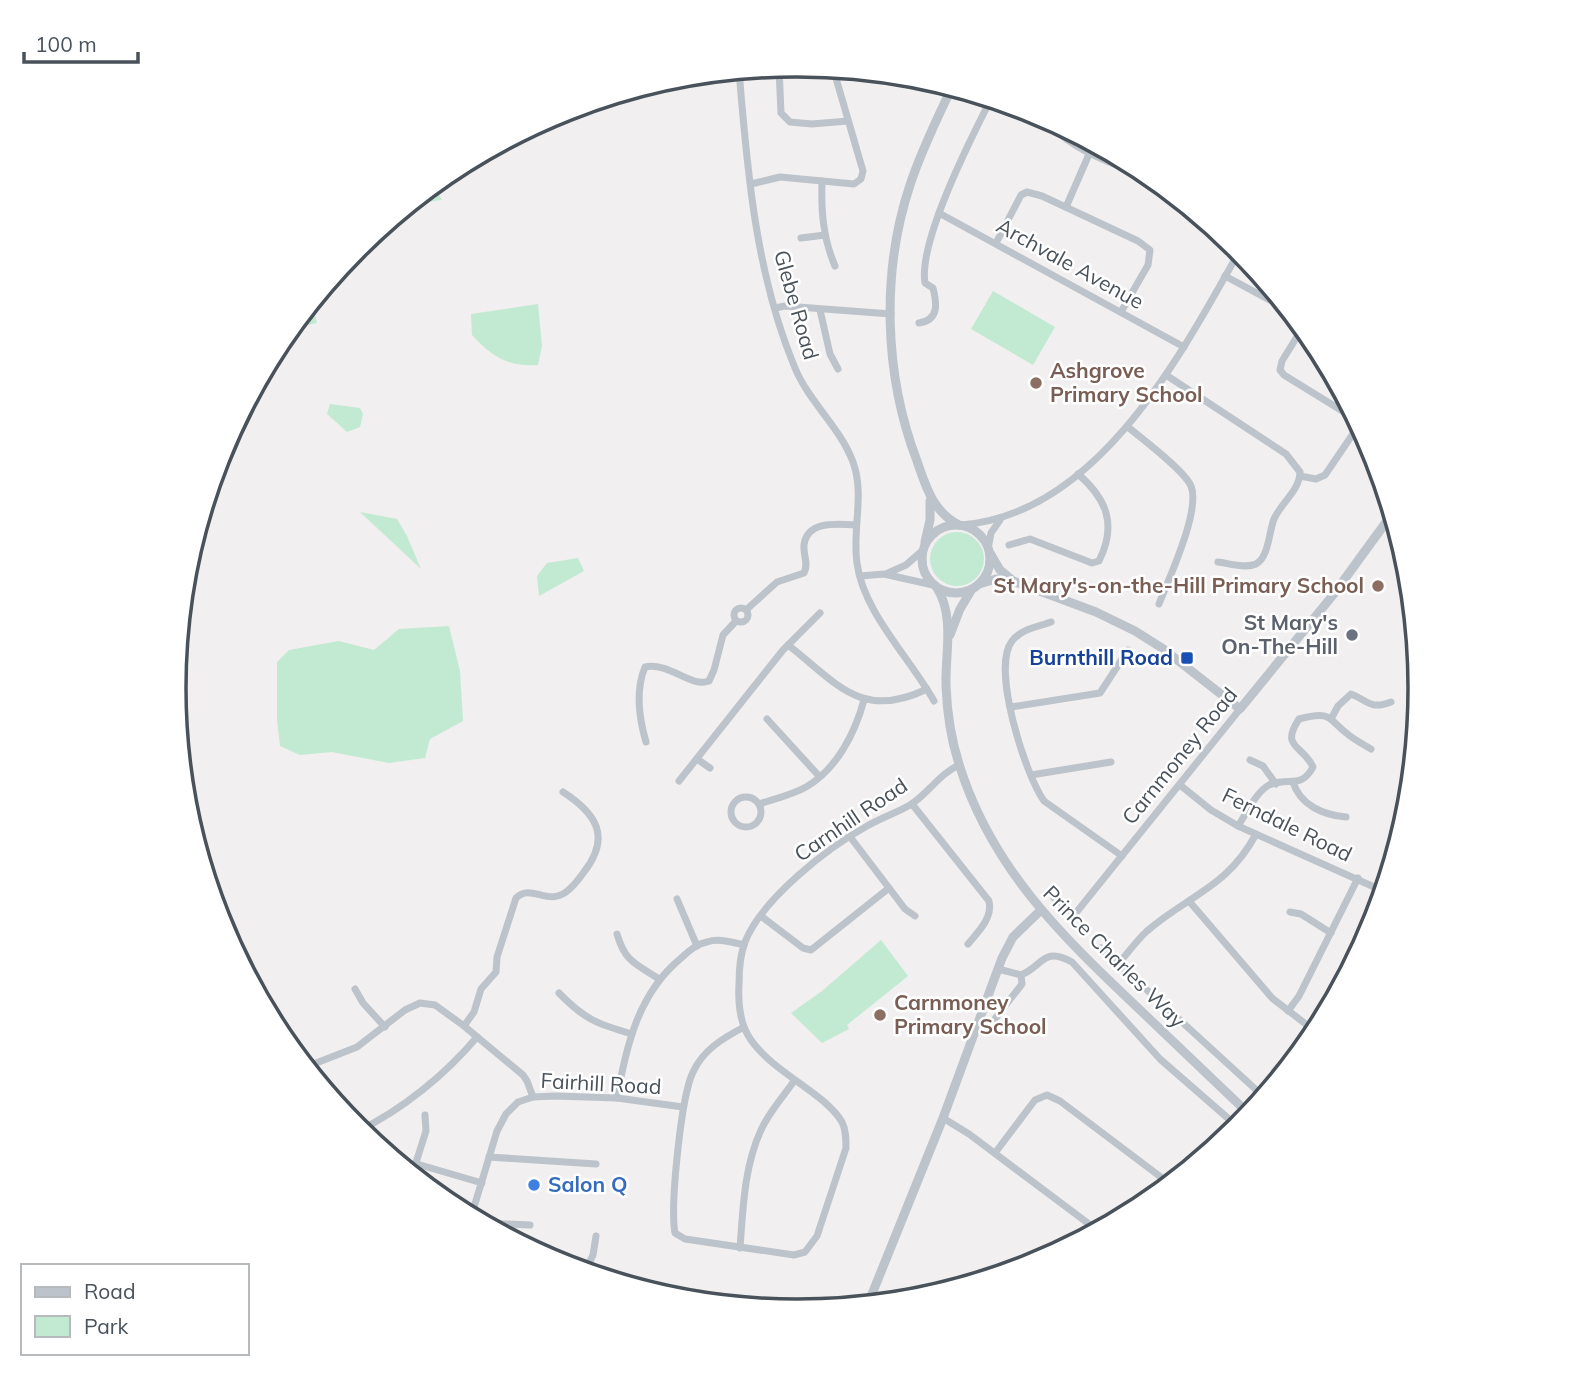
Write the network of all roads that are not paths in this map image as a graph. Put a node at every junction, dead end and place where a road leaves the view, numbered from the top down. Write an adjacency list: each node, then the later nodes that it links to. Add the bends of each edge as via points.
1 (779, 77): 6 (street, via 781,113 790,122)
2 (836, 78): 6 (street)
3 (740, 80): 9 (street, Glebe Road)
4 (948, 96): 22 (street, via 923,150 902,215)
5 (987, 107): 11 (street)
6 (848, 121): 8 (street, via 863,171 861,179 854,184)
7 (1090, 152): 10 (street)
8 (821, 181): 9 (street, via 780,177); 12 (street)
9 (751, 184): 19 (street, Glebe Road)
10 (1066, 208): 14 (street, via 1027,192 1021,195); 21 (street, via 1150,250 1148,265)
11 (939, 213): 14 (street, Archvale Avenue); 23 (street, via 923,273 925,283 933,288 936,307 934,316)
12 (825, 235): 13 (street); 16 (street)
13 (801, 238)
14 (996, 243): 21 (street, Archvale Avenue)
15 (1234, 261): 17 (street)
16 (835, 266)
17 (1226, 276): 18 (street); 25 (street)
18 (1268, 299)
19 (775, 308): 20 (street); 36 (street, Glebe Road, via 796,370 852,459 859,499)
20 (820, 310): 22 (street); 26 (street)
21 (1121, 312): 25 (street, Archvale Avenue)
22 (891, 314): 33 (street, via 901,406)
23 (919, 323)
24 (1297, 337): 28 (street, via 1280,370)
25 (1184, 347): 27 (street)
26 (838, 369)
27 (1167, 375): 29 (street); 32 (street, via 1286,454)
28 (1340, 410)
29 (1128, 427): 31 (street); 47 (street, via 1185,477 1193,496 1191,516)
30 (1352, 435): 32 (street, via 1325,475)
31 (1078, 474): 34 (street); 38 (street, via 1103,500 1109,529 1100,561 1092,563 1030,540)
32 (1300, 476): 41 (street, via 1273,522 1262,558 1255,565)
33 (929, 495): 37 (street, via 942,515); 39 (street, via 930,520)
34 (1004, 518): 37 (street); 40 (street, via 994,526)
35 (1385, 524): 58 (street, Carnmoney Road)
36 (856, 525): 43 (street, Glebe Road); 61 (street, via 832,524 809,534 804,545 804,573 777,582 746,610 735,610 736,621 723,635 709,681 694,682 654,665 645,667 640,680 640,719)
37 (960, 525): 39 (street, via 934,533); 40 (street, via 981,536)
38 (1009, 545)
39 (923, 549): 42 (street, via 906,565); 45 (street, via 922,566)
40 (989, 551): 44 (street, via 1000,570); 46 (street, via 988,570)
41 (1218, 562)
42 (884, 574): 43 (street); 45 (street)
43 (860, 576): 53 (street, Glebe Road, via 868,599)
44 (1013, 580): 46 (street, via 996,579); 58 (street, via 1135,631)
45 (935, 586): 46 (street, via 954,593); 50 (street, Prince Charles Way, via 946,607)
46 (975, 587): 50 (street, Prince Charles Way)
47 (1160, 604)
48 (820, 613): 51 (street)
49 (1051, 622): 57 (street, via 1018,635 1007,650)
50 (947, 643): 66 (street, Prince Charles Way, via 948,711)
51 (788, 645): 54 (street, via 849,694); 63 (street)
52 (1128, 650): 57 (street, via 1100,693)
53 (927, 688): 54 (street, via 905,699); 55 (street, Glebe Road)
54 (864, 700): 69 (street, via 844,748)
55 (934, 701)
56 (1391, 702): 60 (street, via 1380,707 1351,694)
57 (1011, 707): 68 (street)
58 (1240, 709): 73 (street, Carnmoney Road)
59 (767, 719): 69 (street)
60 (1331, 719): 62 (street); 71 (street, via 1317,714 1299,719 1291,731 1294,747 1313,767 1300,782)
61 (646, 742)
62 (1371, 749)
63 (697, 759): 67 (street); 70 (street)
64 (1250, 760): 72 (street, via 1263,766)
65 (1111, 762): 68 (street)
66 (959, 765): 76 (street, Carnhill Road); 88 (street, Prince Charles Way, via 986,832)
67 (710, 768)
68 (1031, 775): 81 (street, via 1044,801)
69 (819, 776): 75 (street, via 807,787)
70 (680, 781)
71 (1293, 782): 72 (street); 77 (street, via 1303,801 1330,816)
72 (1276, 784): 78 (street, via 1267,786)
73 (1180, 785): 78 (street, Ferndale Road); 81 (street, Carnmoney Road)
74 (563, 792): 107 (street, via 595,822 600,836 596,853 582,876 563,894 550,898 527,891 516,898 496,972 481,989)
75 (759, 804): 75 (street, via 760,819 753,826 735,822 732,808 738,800)
76 (912, 804): 80 (street, Carnhill Road); 94 (street, via 989,901 983,927)
77 (1346, 817)
78 (1238, 826): 79 (street, Ferndale Road)
79 (1256, 834): 82 (street, Ferndale Road); 87 (street, via 1231,870)
80 (851, 838): 84 (street); 90 (street, Carnhill Road, via 823,854)
81 (1122, 856): 85 (street, Carnmoney Road, via 1072,917)
82 (1358, 878): 83 (street, Ferndale Road); 93 (street)
83 (1374, 886)
84 (889, 888): 90 (street, via 811,950); 91 (street)
85 (1054, 898)
86 (677, 899): 96 (street)
87 (1189, 901): 98 (street, via 1146,932); 104 (street)
88 (1041, 910): 99 (street, via 1013,937); 118 (street, Prince Charles Way)
89 (1290, 912): 93 (street)
90 (761, 916): 95 (street, Carnhill Road)
91 (915, 916)
92 (617, 933): 101 (street, via 630,960)
93 (1331, 933): 104 (street)
94 (968, 944)
95 (744, 945): 96 (street, via 719,940); 109 (street, Carnhill Road, via 738,999)
96 (697, 946): 101 (street)
97 (1101, 948): 98 (street)
98 (1118, 964): 114 (street)
99 (998, 969): 100 (street); 120 (street)
100 (1021, 975): 105 (street, via 1021,984); 121 (street, via 1045,958 1072,961 1160,1059)
101 (659, 979): 110 (street)
102 (355, 989): 108 (street)
103 (559, 993): 110 (street, via 583,1016)
104 (1288, 1012): 106 (street)
105 (991, 1024)
106 (1306, 1025)
107 (464, 1026): 108 (street, via 441,1008 420,1003); 111 (street)
108 (385, 1027): 112 (street, via 357,1048)
109 (744, 1027): 113 (street, via 770,1061); 117 (street, via 710,1049 694,1071)
110 (632, 1034): 116 (street)
111 (477, 1037): 115 (street, via 523,1075); 122 (street, via 408,1100)
112 (315, 1064)
113 (794, 1081): 134 (street, via 761,1130 753,1153); 134 (street, via 841,1121 846,1148 839,1172 817,1236 805,1252 794,1255)
114 (1257, 1090)
115 (533, 1097): 116 (street, Fairhill Road); 124 (street, Fairhill Road, via 518,1102 506,1114)
116 (617, 1098): 117 (street, Fairhill Road)
117 (683, 1107): 134 (street, via 675,1233 685,1240)
118 (1241, 1107)
119 (425, 1115): 125 (street, via 426,1131)
120 (943, 1118): 123 (street); 136 (street)
121 (1229, 1120)
122 (369, 1124)
123 (995, 1153): 127 (street, via 1035,1100 1046,1095); 131 (street)
124 (489, 1157): 126 (street); 128 (street, Fairhill Road)
125 (417, 1164): 128 (street)
126 (596, 1164)
127 (1162, 1178)
128 (482, 1183): 129 (street, Fairhill Road)
129 (474, 1207)
130 (504, 1224): 132 (street)
131 (1089, 1224)
132 (530, 1225)
133 (596, 1236): 135 (street)
134 (740, 1248)
135 (589, 1263)
136 (872, 1294)

